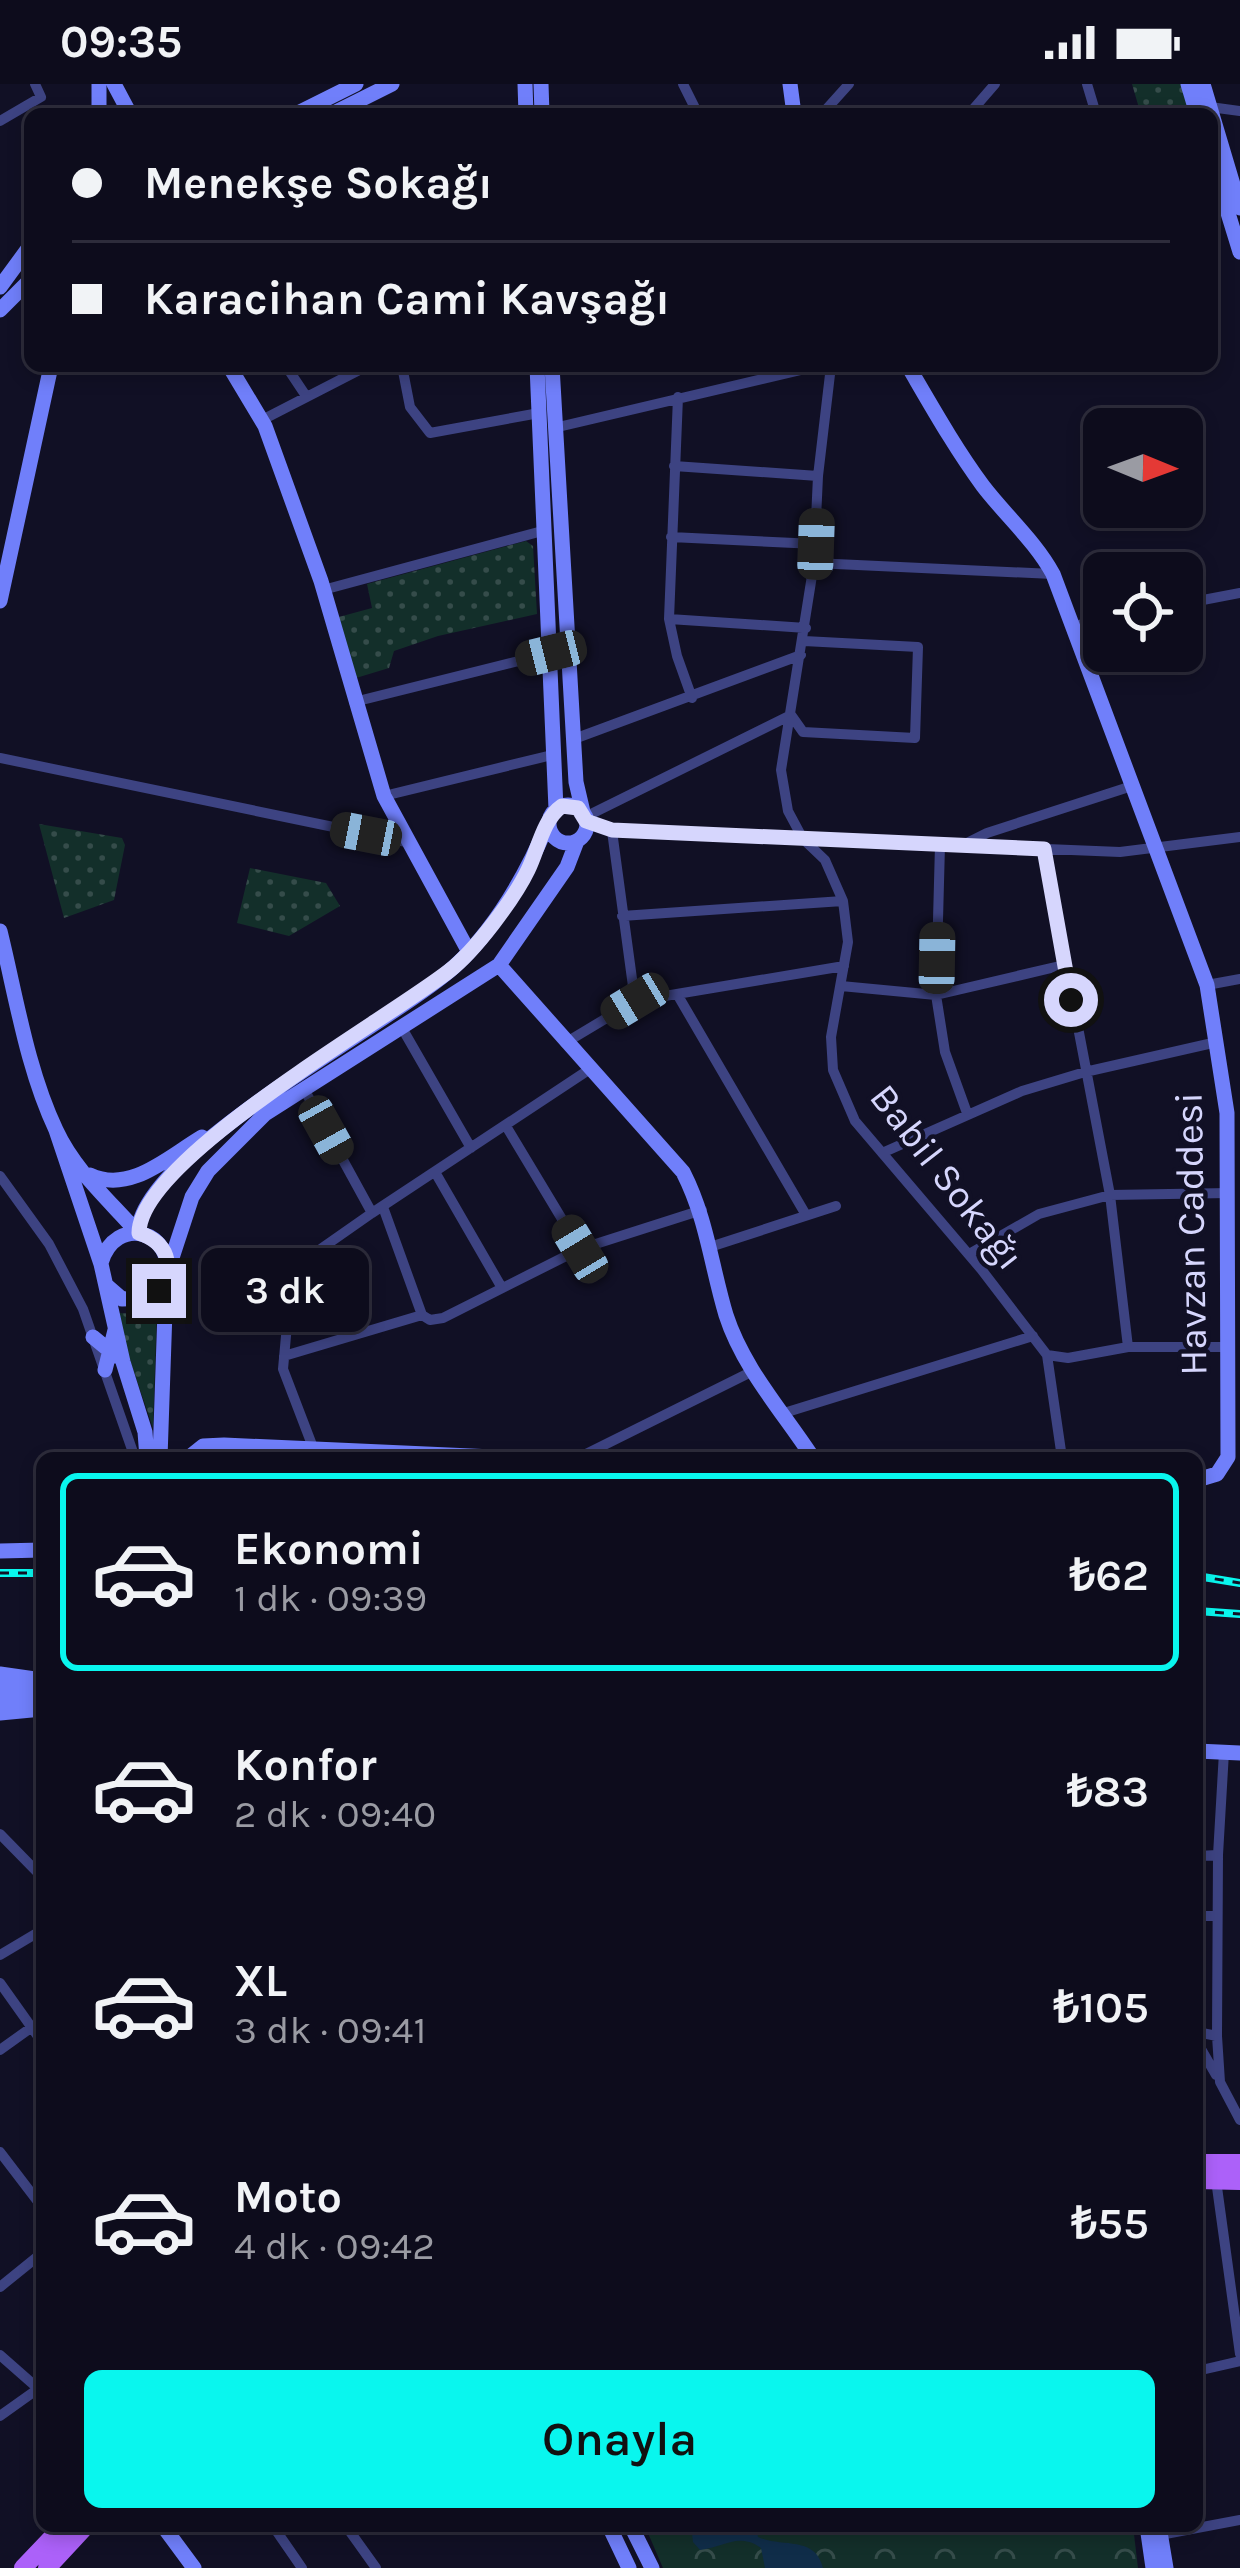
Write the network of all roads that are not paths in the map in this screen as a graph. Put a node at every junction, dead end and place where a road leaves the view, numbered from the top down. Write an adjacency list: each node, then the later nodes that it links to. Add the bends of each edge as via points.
1 (34, 84): 9 (street, via 41,97)
2 (392, 84): 5 (street)
3 (849, 84): 7 (street)
4 (995, 84): 8 (street)
5 (358, 100): 6 (street)
6 (323, 108)
7 (827, 108)
8 (973, 108)
9 (0, 121)
10 (1218, 149): 12 (street)
11 (1218, 180): 13 (street)
12 (1240, 208)
13 (1240, 252)
14 (24, 257): 16 (street)
15 (24, 267): 16 (street)
16 (1, 298)
17 (50, 372): 42 (street)
18 (234, 372): 30 (street)
19 (290, 372): 27 (street)
20 (355, 372): 27 (street)
21 (405, 372): 29 (street, via 410,407 430,433)
22 (537, 372): 29 (street)
23 (552, 372): 31 (street)
24 (791, 372): 28 (street)
25 (830, 372): 33 (street, Babil Sokağı)
26 (912, 372): 38 (street, Havzan Caddesi, via 961,453)
27 (306, 396): 30 (street)
28 (678, 397): 31 (street); 32 (street)
29 (539, 413): 34 (street)
30 (262, 420): 39 (street)
31 (554, 428): 52 (street)
32 (674, 466): 33 (street); 35 (street)
33 (818, 476): 36 (street, Babil Sokağı)
34 (546, 530): 39 (street); 47 (street)
35 (671, 537): 36 (street); 43 (street)
36 (816, 544): 37 (street, Babil Sokağı)
37 (814, 563): 38 (street); 46 (street, Babil Sokağı)
38 (1053, 574): 45 (street, Havzan Caddesi)
39 (323, 590): 50 (street)
40 (1240, 593): 41 (street)
41 (1203, 600)
42 (0, 601)
43 (669, 620): 46 (street); 49 (street)
44 (1083, 624): 45 (street)
45 (1074, 626): 55 (street, Havzan Caddesi)
46 (805, 634): 48 (street, Babil Sokağı); 51 (street, via 918,647 915,738 803,732)
47 (551, 653): 50 (street); 53 (street)
48 (801, 655): 49 (street); 51 (street, Babil Sokağı)
49 (692, 698): 52 (street)
50 (354, 702): 56 (street)
51 (791, 715): 58 (street); 61 (street, Babil Sokağı, via 781,770)
52 (574, 739): 58 (street)
53 (556, 754): 56 (street); 57 (street)
54 (0, 758): 63 (street)
55 (1132, 786): 65 (street); 67 (street, Havzan Caddesi)
56 (384, 796): 63 (street)
57 (553, 815): 58 (street, via 573,806); 62 (street, via 555,838); 71 (street, via 526,874)
58 (585, 817): 59 (street); 62 (street)
59 (612, 830): 61 (street); 69 (street)
60 (1240, 837): 67 (street)
61 (803, 839): 64 (street); 68 (street, Babil Sokağı, via 825,860)
62 (577, 841): 72 (street)
63 (411, 844): 71 (street)
64 (940, 844): 65 (street); 79 (street)
65 (962, 845): 66 (street)
66 (1044, 849): 67 (street); 73 (street)
67 (1155, 849): 76 (street, Havzan Caddesi)
68 (843, 901): 69 (street); 74 (street, Babil Sokağı)
69 (622, 916): 80 (street)
70 (0, 931): 92 (street)
71 (469, 952): 88 (street)
72 (499, 965): 81 (street); 83 (street)
73 (1064, 965): 79 (street); 85 (street)
74 (844, 966): 77 (street, Babil Sokağı); 78 (street)
75 (1240, 979): 76 (street)
76 (1207, 985): 82 (street, Havzan Caddesi)
77 (842, 986): 79 (street); 94 (street, Babil Sokağı, via 833,1070 855,1121)
78 (677, 994): 80 (street); 103 (street)
79 (936, 995): 90 (street, via 944,1052)
80 (635, 1001): 83 (street)
81 (401, 1028): 87 (street); 93 (street)
82 (1216, 1042): 85 (street); 86 (street, Havzan Caddesi)
83 (566, 1043): 84 (street)
84 (590, 1069): 91 (street); 102 (street, via 683,1172)
85 (1085, 1072): 90 (street); 99 (street)
86 (1231, 1074): 89 (street, Havzan Caddesi)
87 (304, 1090): 101 (street); 110 (street, via 266,1114 199,1184)
88 (246, 1111): 95 (street, via 134,1178 107,1182); 104 (street, via 178,1169 141,1215)
89 (1233, 1112): 98 (street, Havzan Caddesi)
90 (967, 1113): 94 (street)
91 (506, 1126): 93 (street); 106 (street)
92 (56, 1130): 95 (street); 109 (street)
93 (471, 1148): 96 (street)
94 (882, 1153): 108 (street, Babil Sokağı)
95 (81, 1171): 104 (street)
96 (435, 1172): 101 (street); 112 (street)
97 (0, 1176): 116 (street, via 49,1244)
98 (1233, 1186): 99 (street); 107 (street, Havzan Caddesi)
99 (1110, 1195): 108 (street, via 1040,1214); 118 (street)
100 (836, 1205): 103 (street)
101 (377, 1210): 114 (street); 122 (street, via 300,1270)
102 (702, 1210): 105 (street); 106 (street)
103 (806, 1215): 105 (street)
104 (139, 1233): 109 (street, via 113,1241); 110 (street, via 161,1245)
105 (710, 1247): 125 (street, via 727,1318)
106 (580, 1249): 112 (street)
107 (1234, 1249): 113 (street, Havzan Caddesi)
108 (969, 1255): 117 (street, Babil Sokağı)
109 (101, 1264): 111 (street)
110 (167, 1275): 111 (street, via 142,1300 122,1299); 131 (street)
111 (106, 1286): 115 (street)
112 (502, 1288): 114 (street, via 443,1318)
113 (1233, 1299): 119 (street, Havzan Caddesi)
114 (422, 1315): 122 (street)
115 (116, 1328): 120 (street); 123 (street)
116 (92, 1336): 120 (street); 124 (street)
117 (1033, 1336): 121 (street, Babil Sokağı); 127 (street)
118 (1128, 1347): 119 (street); 121 (street)
119 (1225, 1347): 126 (street, Havzan Caddesi)
120 (109, 1350): 123 (street); 124 (street)
121 (1047, 1354): 136 (street, Babil Sokağı)
122 (284, 1356): 128 (street)
123 (123, 1362): 130 (street)
124 (105, 1370): 129 (street)
125 (753, 1372): 127 (street); 134 (street)
126 (1233, 1376): 137 (street, Havzan Caddesi)
127 (784, 1413): 135 (street)
128 (314, 1450): 132 (street, via 224,1444); 133 (street)
129 (133, 1452)
130 (148, 1452)
131 (160, 1452)
132 (196, 1452)
133 (364, 1452)
134 (590, 1452)
135 (809, 1452)
136 (1061, 1452)
137 (1236, 1456): 138 (street)
138 (1203, 1478)
139 (36, 1550): 140 (street)
140 (0, 1552)
141 (0, 1674): 142 (street)
142 (36, 1682)
143 (36, 1684): 144 (street)
144 (0, 1687)
145 (0, 1700): 146 (street)
146 (36, 1704)
147 (36, 1706): 148 (street)
148 (0, 1713)
149 (1232, 1752): 151 (street)
150 (0, 1834): 153 (street)
151 (1218, 1855): 152 (street); 155 (street)
152 (1203, 1856)
153 (36, 1871)
154 (1203, 1916): 155 (street)
155 (1217, 1916): 162 (street)
156 (36, 1934): 157 (street)
157 (0, 1955)
158 (0, 1983): 159 (street)
159 (32, 2027): 160 (street); 163 (street)
160 (36, 2033)
161 (1203, 2033): 162 (street)
162 (1217, 2036): 165 (street)
163 (0, 2050)
164 (1203, 2052): 165 (street)
165 (1220, 2082): 166 (street)
166 (1235, 2094): 167 (street)
167 (1240, 2120)
168 (0, 2152): 173 (street)
169 (1203, 2163): 170 (main road)
170 (1240, 2163)
171 (1206, 2180): 172 (main road); 177 (street)
172 (1240, 2181)
173 (36, 2199)
174 (36, 2258): 175 (street)
175 (0, 2288)
176 (0, 2355): 179 (street)
177 (1240, 2358): 178 (street)
178 (1203, 2370)
179 (36, 2385)
180 (36, 2392): 181 (street)
181 (0, 2416)
182 (1240, 2520): 183 (street)
183 (1203, 2524)
184 (57, 2532): 195 (main road)
185 (80, 2532): 196 (main road)
186 (167, 2532): 197 (street)
187 (277, 2532): 198 (street)
188 (351, 2532): 194 (street)
189 (360, 2532): 194 (street)
190 (612, 2532): 200 (street)
191 (634, 2532): 201 (street)
192 (1156, 2532): 202 (street)
193 (1157, 2532): 203 (street)
194 (356, 2539): 199 (street)
195 (23, 2568)
196 (47, 2568)
197 (194, 2568)
198 (302, 2568)
199 (376, 2568)
200 (628, 2568)
201 (652, 2568)
202 (1153, 2568)
203 (1166, 2568)

